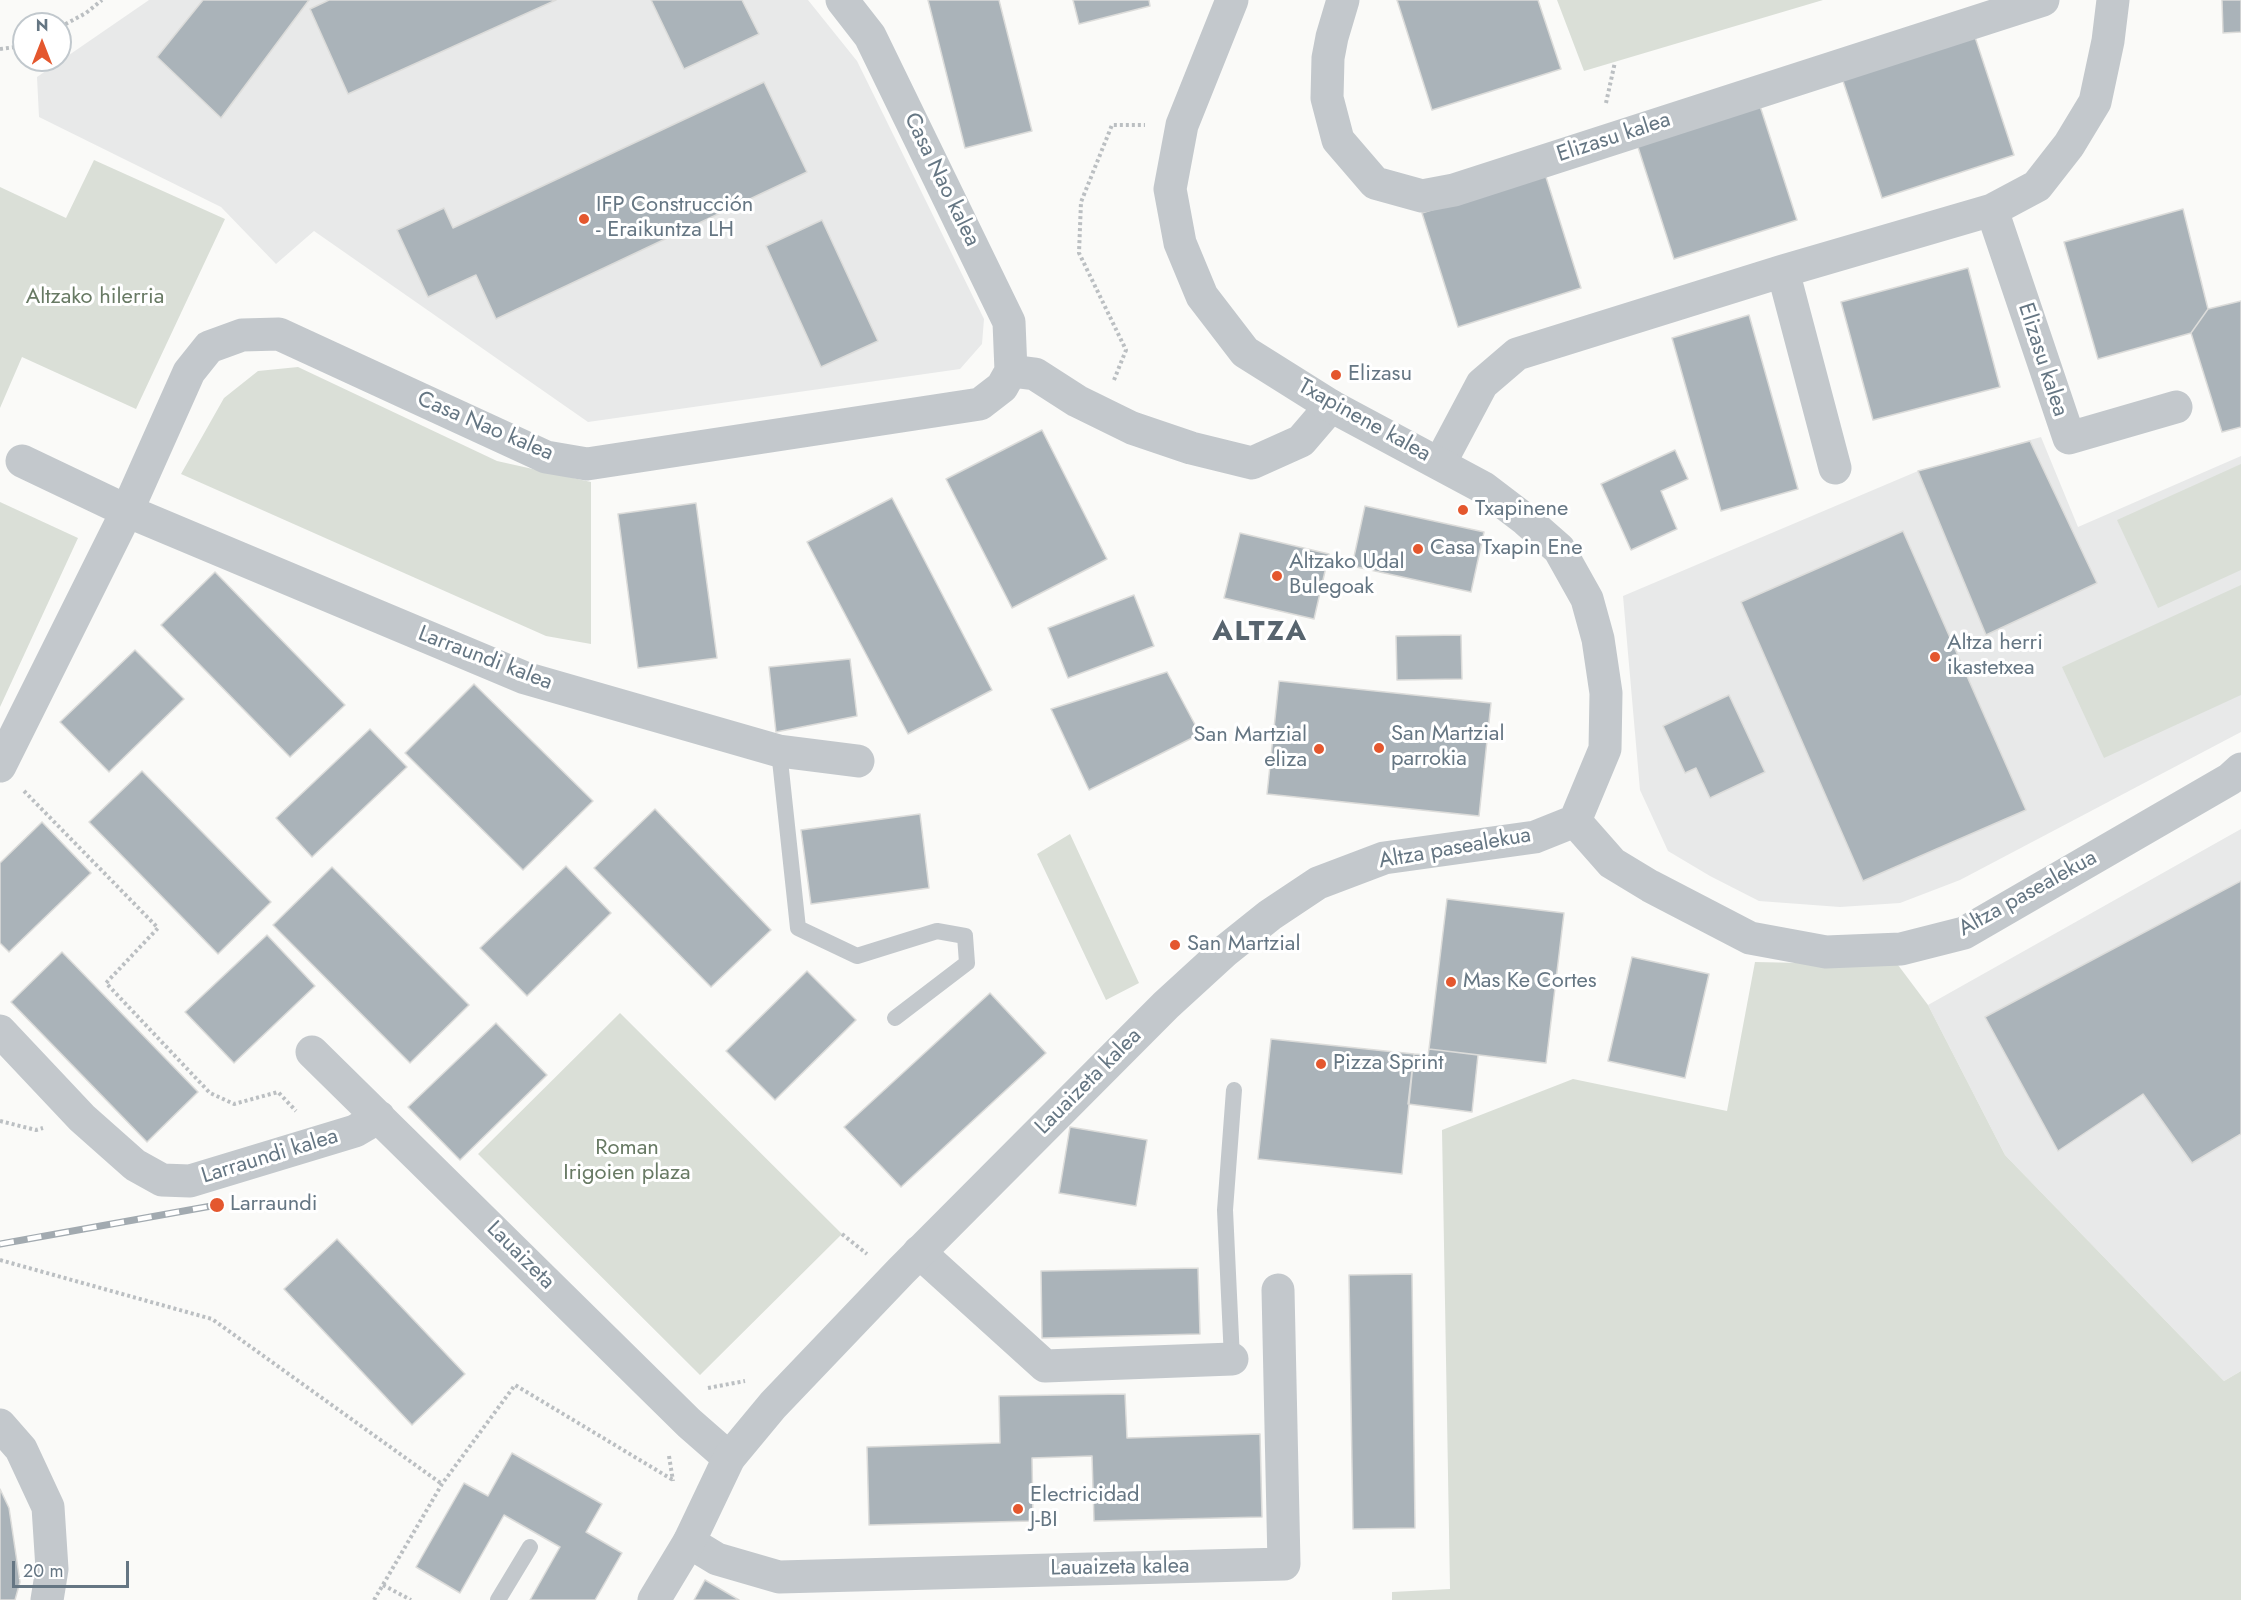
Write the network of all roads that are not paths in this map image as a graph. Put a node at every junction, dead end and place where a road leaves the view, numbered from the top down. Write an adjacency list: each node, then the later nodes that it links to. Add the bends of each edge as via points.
1 (842, 0): 8 (street, Casa Nao kalea, via 870,36 1009,322)
2 (1232, 0): 9 (street, Txapinene kalea, via 1182,125 1170,189 1180,243 1202,296 1245,352)
3 (1343, 0): 4 (street, Elizasu kalea, via 1328,58 1327,98 1338,140 1375,183 1422,196 1454,190)
4 (2043, 0)
5 (2113, 0): 6 (street, via 2095,102 2069,145 2037,186)
6 (1992, 210): 7 (street); 10 (street, Elizasu kalea, via 2069,438)
7 (1783, 272): 12 (street, via 1518,354 1482,384); 13 (street)
8 (1011, 371): 9 (street, via 1035,374 1077,401 1132,428 1252,463 1301,441); 14 (street, Casa Nao kalea, via 1002,387 980,404 587,464 546,457 279,334 242,335 209,347 189,372)
9 (1331, 406): 12 (street, Txapinene kalea)
10 (2176, 407)
11 (22, 461): 14 (street, Larraundi kalea)
12 (1440, 463): 19 (street, Txapinene kalea, via 1484,488 1543,534 1559,549 1587,599 1606,693 1605,749)
13 (1835, 468)
14 (127, 510): 15 (street, Larraundi kalea, via 525,678); 18 (street)
15 (779, 751): 16 (street, Larraundi kalea); 21 (lane, via 798,928 857,956 936,931 965,936 967,963)
16 (858, 761)
17 (2241, 769): 19 (street, Altza pasealekua, via 2230,779 1964,933 1901,949 1826,952 1750,938 1612,863)
18 (8, 775)
19 (1575, 821): 20 (street, Altza pasealekua, via 1535,837 1384,858 1318,883 1252,929)
20 (1166, 1005): 26 (street, Lauaizeta kalea)
21 (895, 1018)
22 (0, 1031): 25 (street, Larraundi kalea, via 82,1118 135,1165 162,1180 190,1181 355,1131)
23 (312, 1052): 25 (street, Lauaizeta)
24 (1234, 1090): 28 (lane, via 1225,1210)
25 (379, 1117): 30 (street, Lauaizeta)
26 (920, 1252): 28 (street, via 1045,1366); 30 (street, Lauaizeta kalea, via 773,1405)
27 (1278, 1290): 31 (street, Lauaizeta kalea, via 1284,1564 778,1577 717,1559)
28 (1232, 1359)
29 (0, 1425): 33 (street, via 21,1449 48,1507 52,1569)
30 (729, 1458): 31 (street, Lauaizeta kalea)
31 (689, 1542): 35 (street, Lauaizeta kalea)
32 (530, 1546): 34 (lane)
33 (48, 1600)
34 (498, 1600)
35 (654, 1600)

